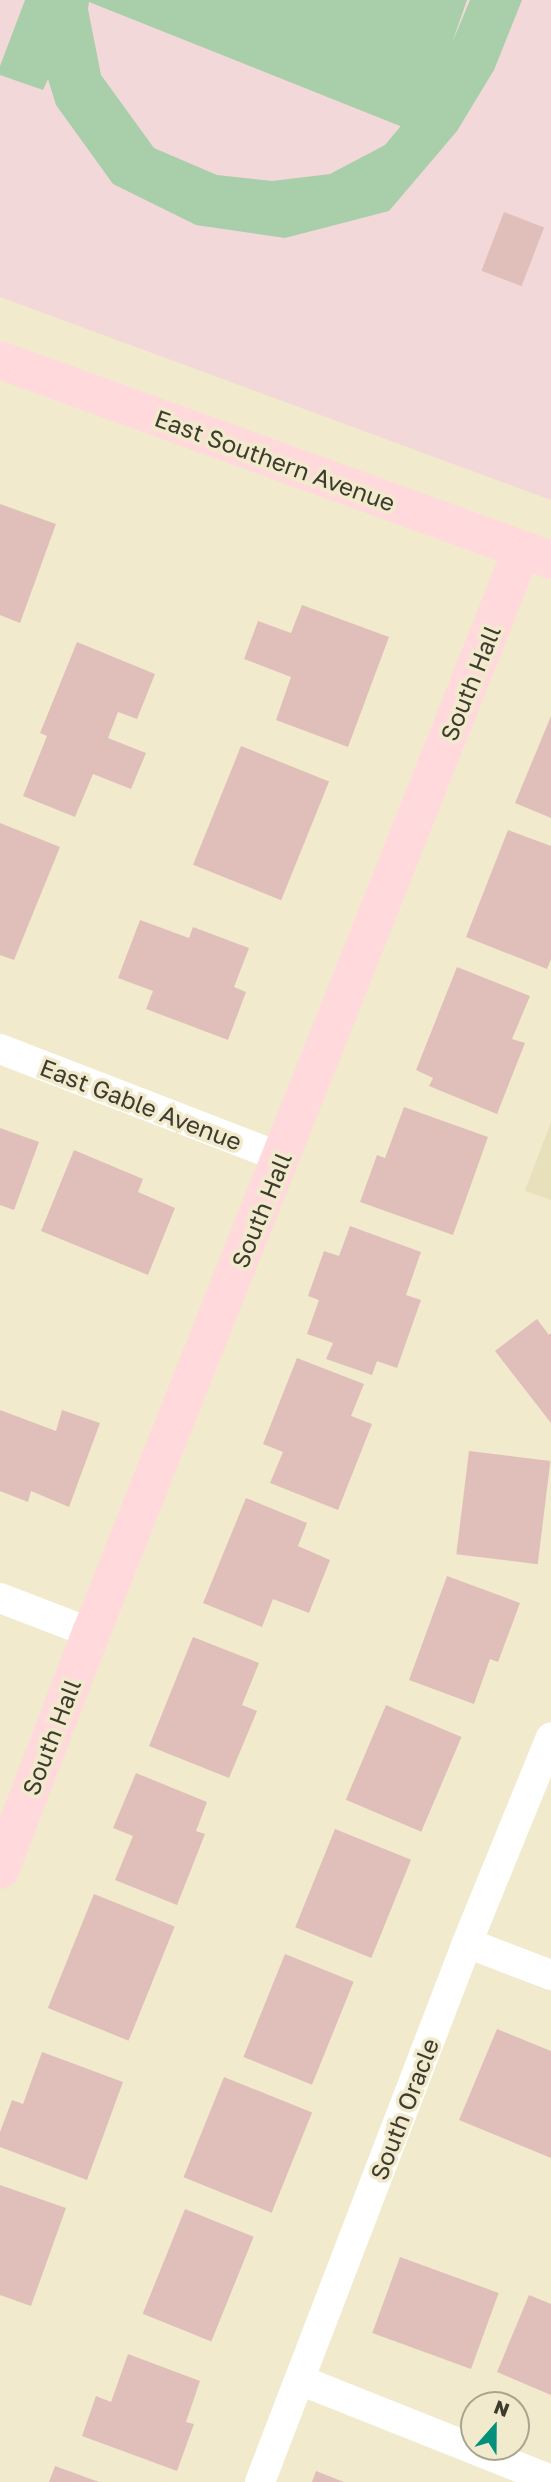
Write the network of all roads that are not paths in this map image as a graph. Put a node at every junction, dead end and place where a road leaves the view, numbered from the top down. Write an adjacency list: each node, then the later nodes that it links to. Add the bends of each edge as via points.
1 (0, 360): 2 (street, East Southern Avenue)
2 (537, 555): 4 (street, South Hall)
3 (0, 1049): 4 (street, East Gable Avenue)
4 (282, 1158): 6 (street, South Hall)
5 (0, 1598): 6 (street)
6 (91, 1633): 8 (street, South Hall)
7 (551, 1737): 9 (street, South Oracle)
8 (0, 1870)
9 (467, 1943): 10 (street); 11 (street, South Oracle)
10 (551, 1975)
11 (300, 2380): 12 (street); 13 (street, South Oracle)
12 (551, 2480)
13 (260, 2482)

